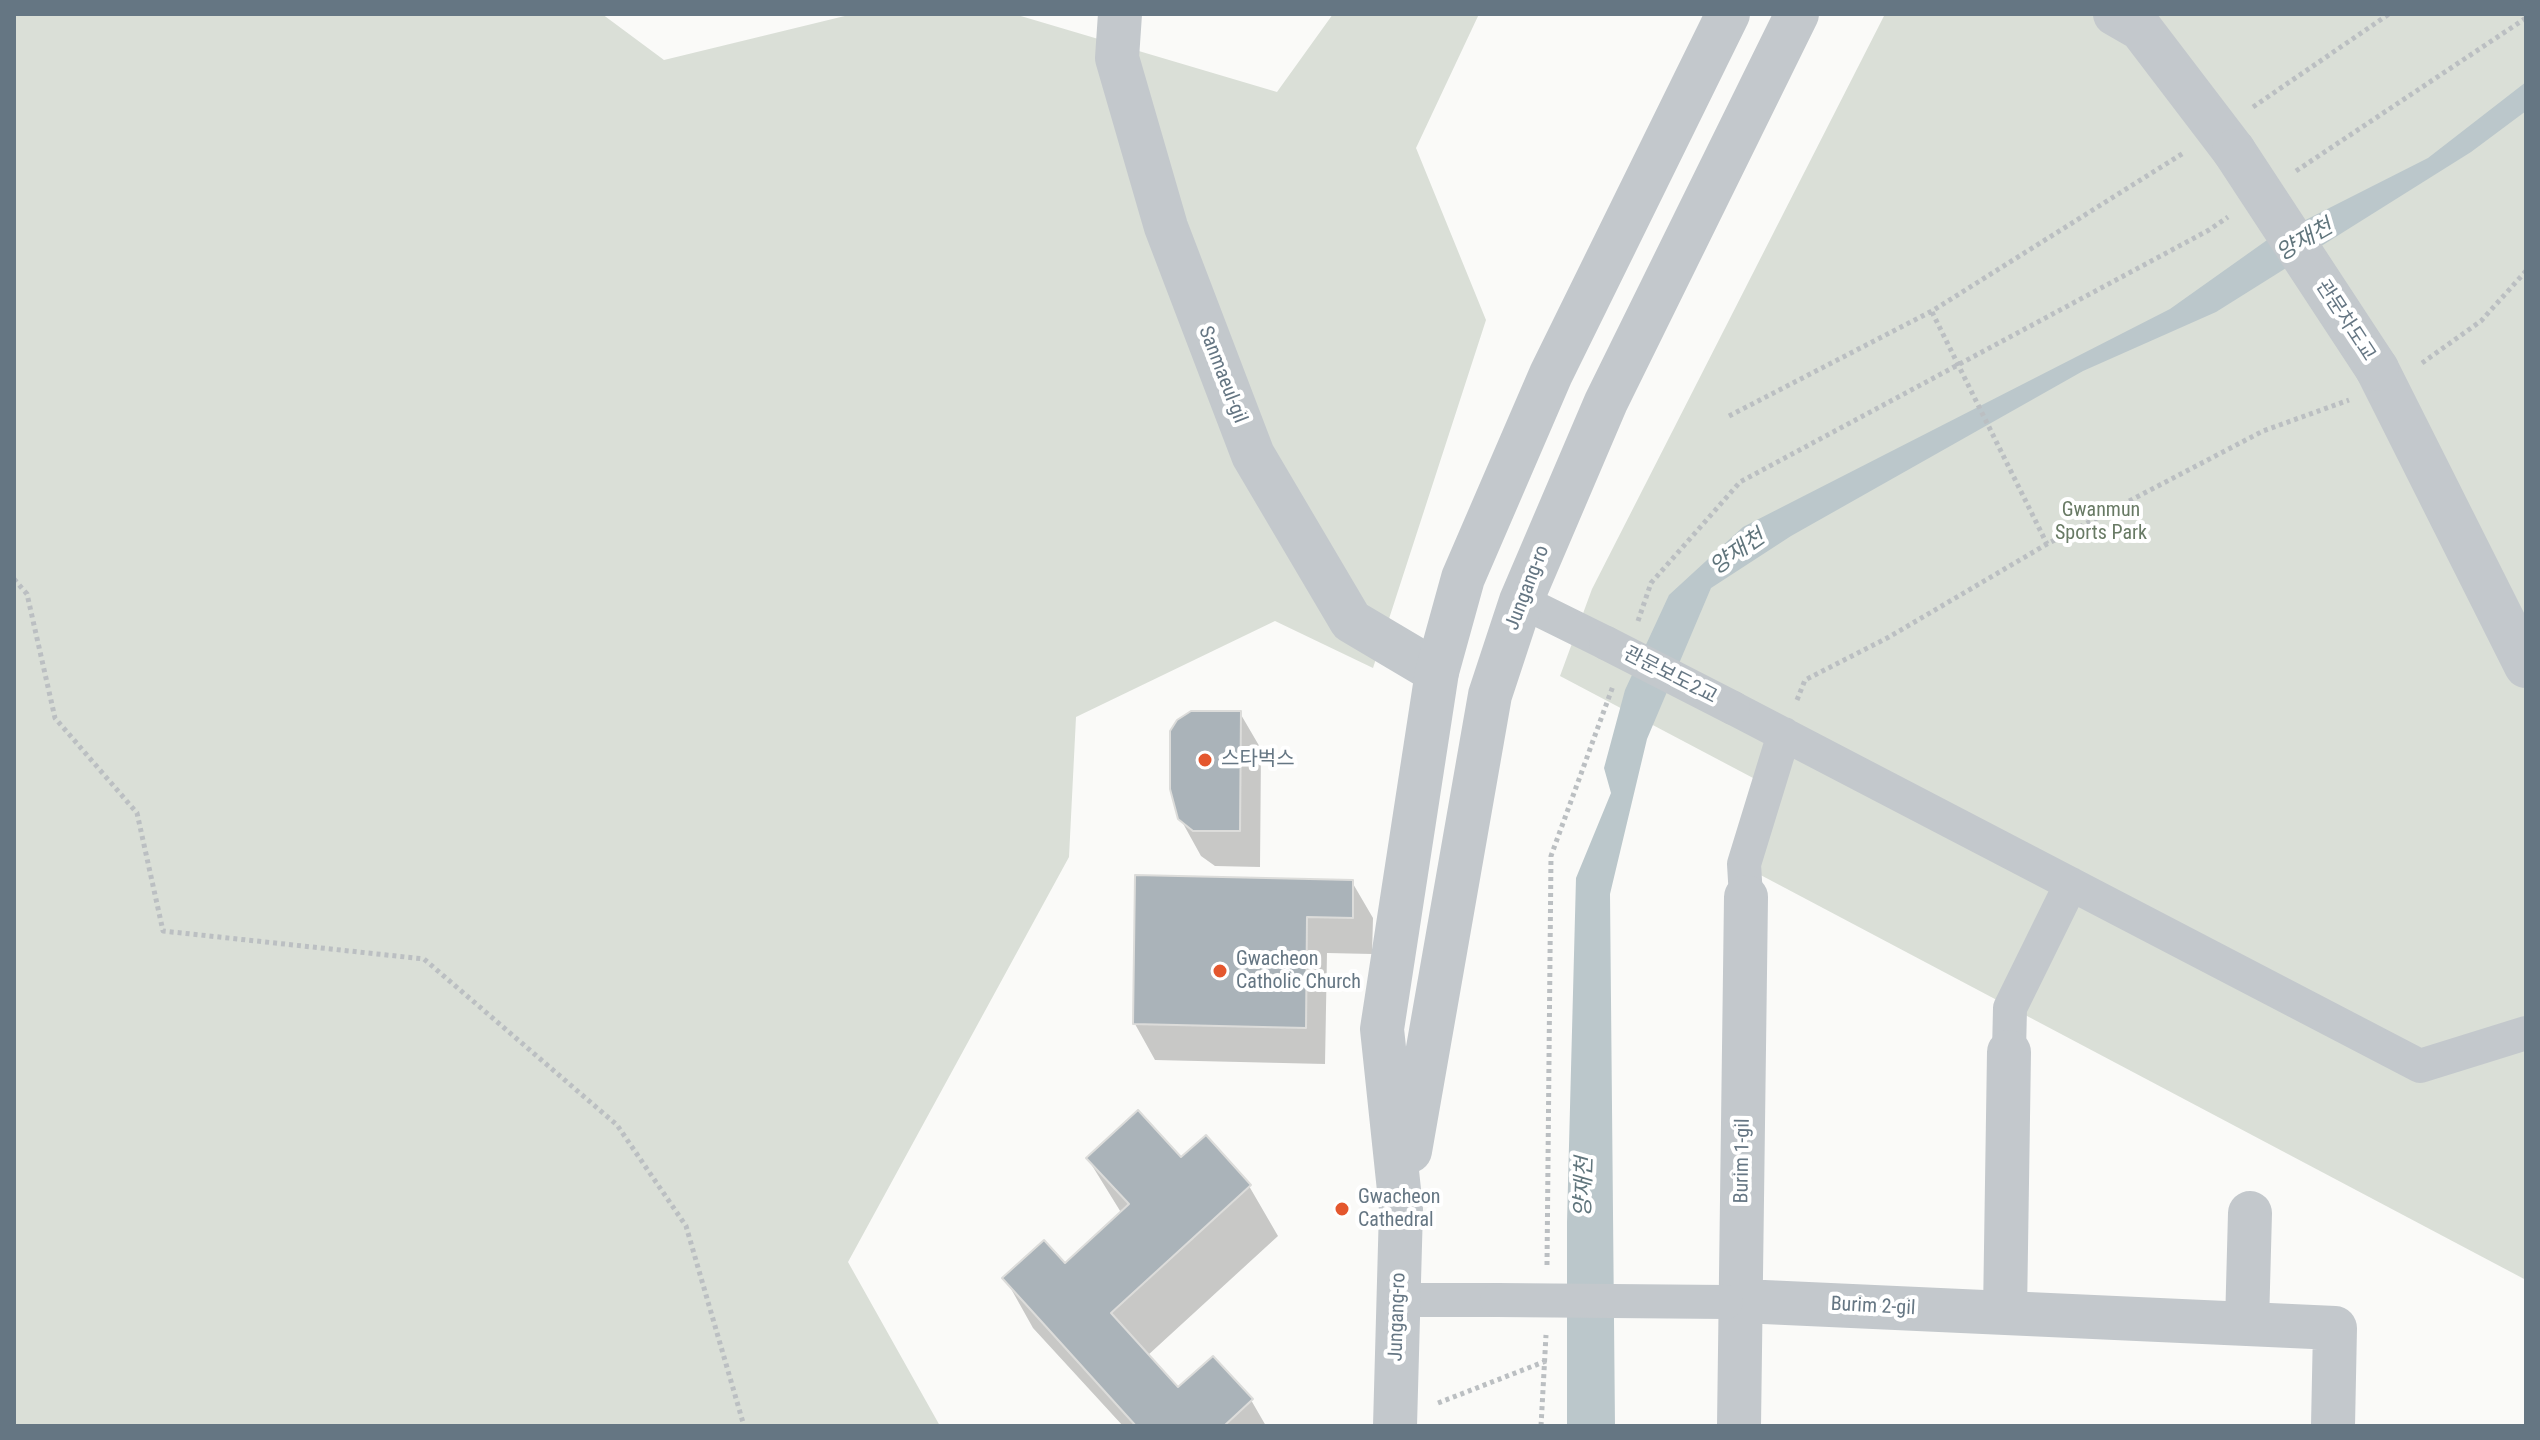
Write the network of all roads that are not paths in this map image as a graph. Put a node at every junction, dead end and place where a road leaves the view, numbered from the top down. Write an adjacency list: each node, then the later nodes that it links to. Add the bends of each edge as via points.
1 (1120, 14): 7 (street, Sanmaeul-gil, via 1117,58 1166,227 1253,455 1351,621)
2 (1728, 14): 7 (street, Jungang-ro, via 1551,374 1463,578)
3 (1797, 14): 5 (street, Jungang-ro, via 1606,402)
4 (2115, 14): 6 (street, 관문차도교, bridge, via 2141,29 2226,141 2381,376)
5 (1521, 601): 8 (street, 관문보도2교, bridge); 13 (street, Jungang-ro, via 1490,695)
6 (2526, 666)
7 (1437, 672): 13 (street, Jungang-ro, via 1382,1029)
8 (1784, 734): 9 (street, 관문보도2교); 10 (street, via 1744,864)
9 (2071, 884): 11 (street, 관문보도2교, via 2420,1066); 12 (street, via 2010,1008)
10 (1746, 897): 16 (street, Burim 1-gil)
11 (2526, 1033)
12 (2009, 1052): 17 (street)
13 (1401, 1209): 15 (street, Jungang-ro)
14 (2250, 1213): 18 (street)
15 (1398, 1300): 16 (street, bridge); 19 (street, Jungang-ro)
16 (1734, 1301): 17 (street, Burim 2-gil); 20 (street, Burim 1-gil)
17 (2005, 1313): 18 (street, Burim 2-gil)
18 (2247, 1324): 21 (street, Burim 2-gil, via 2335,1328)
19 (1391, 1424)
20 (1739, 1426)
21 (2333, 1426)

